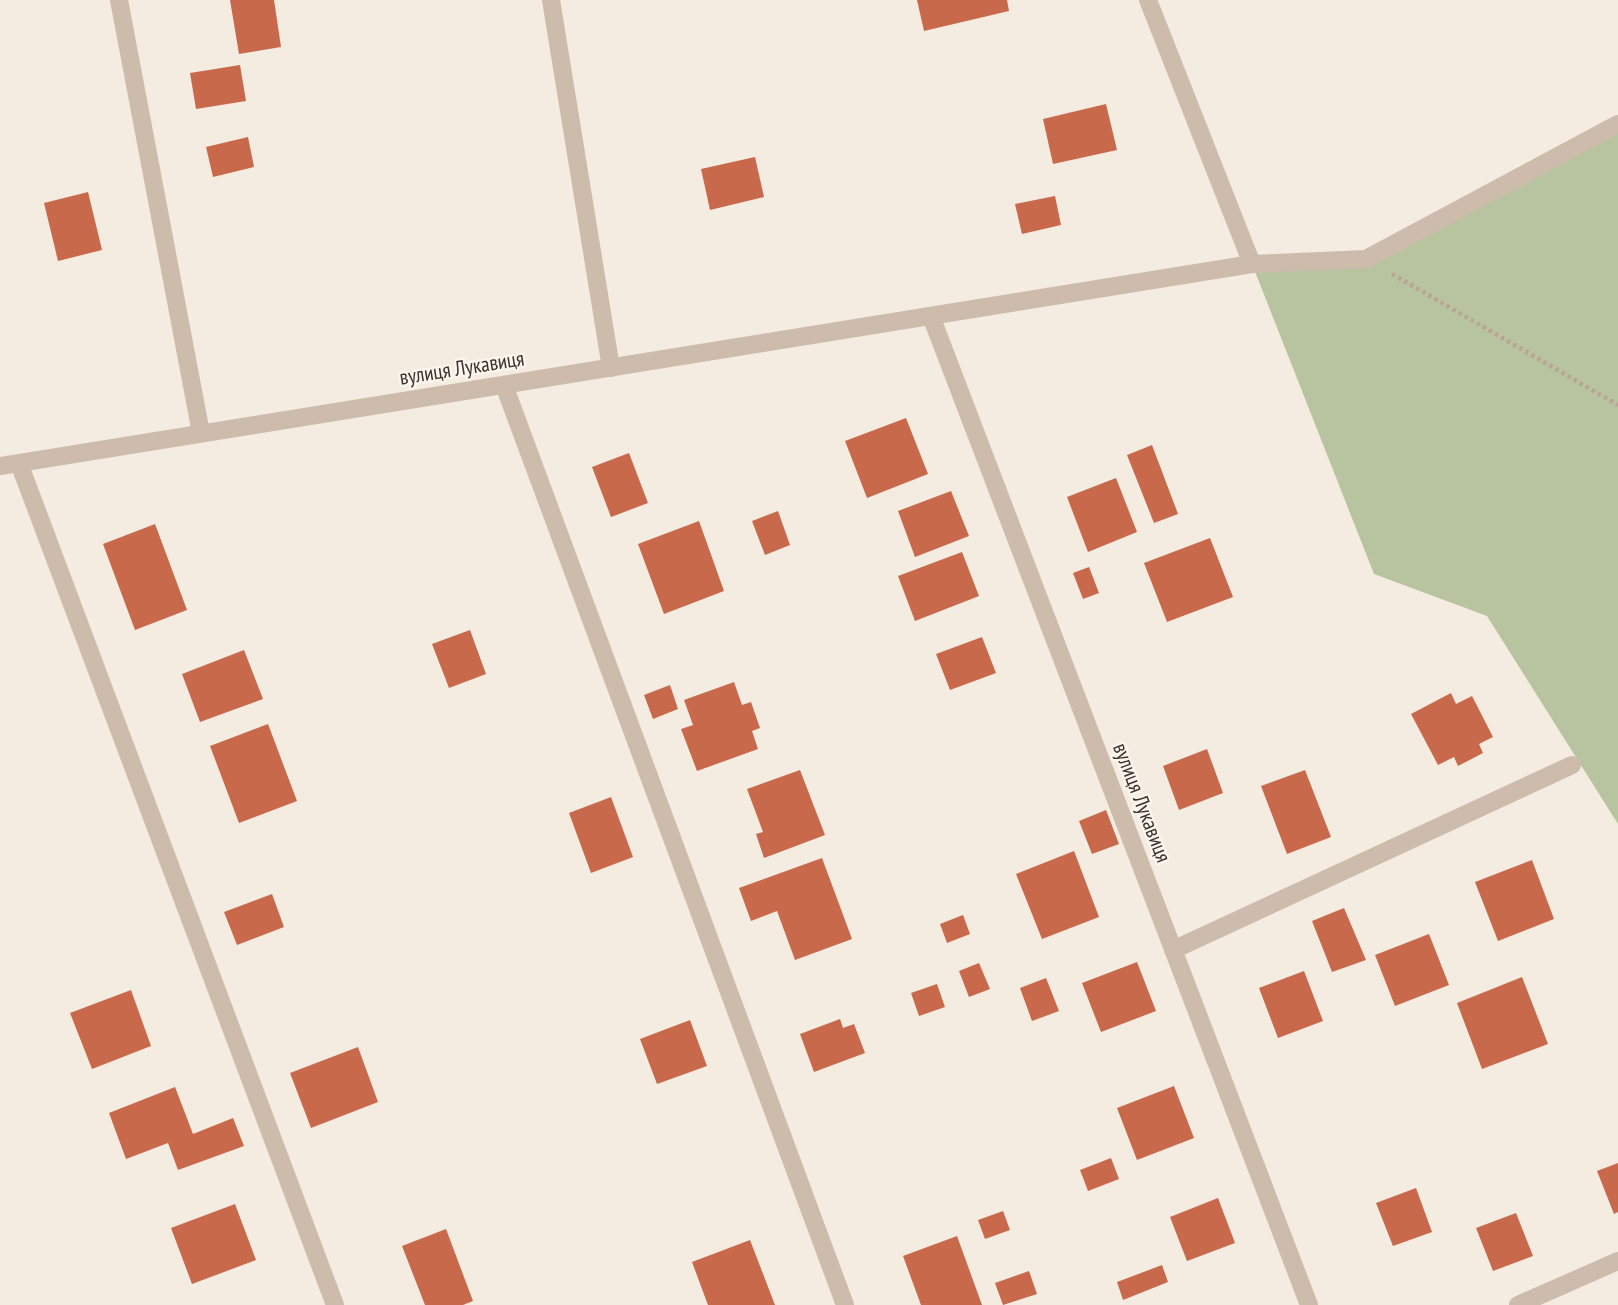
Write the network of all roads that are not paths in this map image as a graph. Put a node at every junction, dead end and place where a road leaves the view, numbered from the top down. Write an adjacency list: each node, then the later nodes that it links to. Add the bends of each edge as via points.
1 (119, 0): 9 (street)
2 (551, 0): 7 (street)
3 (1148, 0): 5 (street)
4 (1618, 124): 5 (street, вулиця Лукавиця, via 1367,259)
5 (1252, 264): 6 (street, вулиця Лукавиця)
6 (931, 316): 7 (street, вулиця Лукавиця); 13 (street, вулиця Лукавиця)
7 (611, 368): 8 (street, вулиця Лукавиця)
8 (504, 385): 9 (street, вулиця Лукавиця); 16 (street)
9 (201, 433): 10 (street, вулиця Лукавиця)
10 (19, 463): 11 (street, вулиця Лукавиця); 15 (street)
11 (0, 466)
12 (1572, 765): 13 (street)
13 (1173, 950): 17 (street, вулиця Лукавиця)
14 (1618, 1261): 18 (street)
15 (335, 1305)
16 (845, 1305)
17 (1309, 1305)
18 (1518, 1305)

